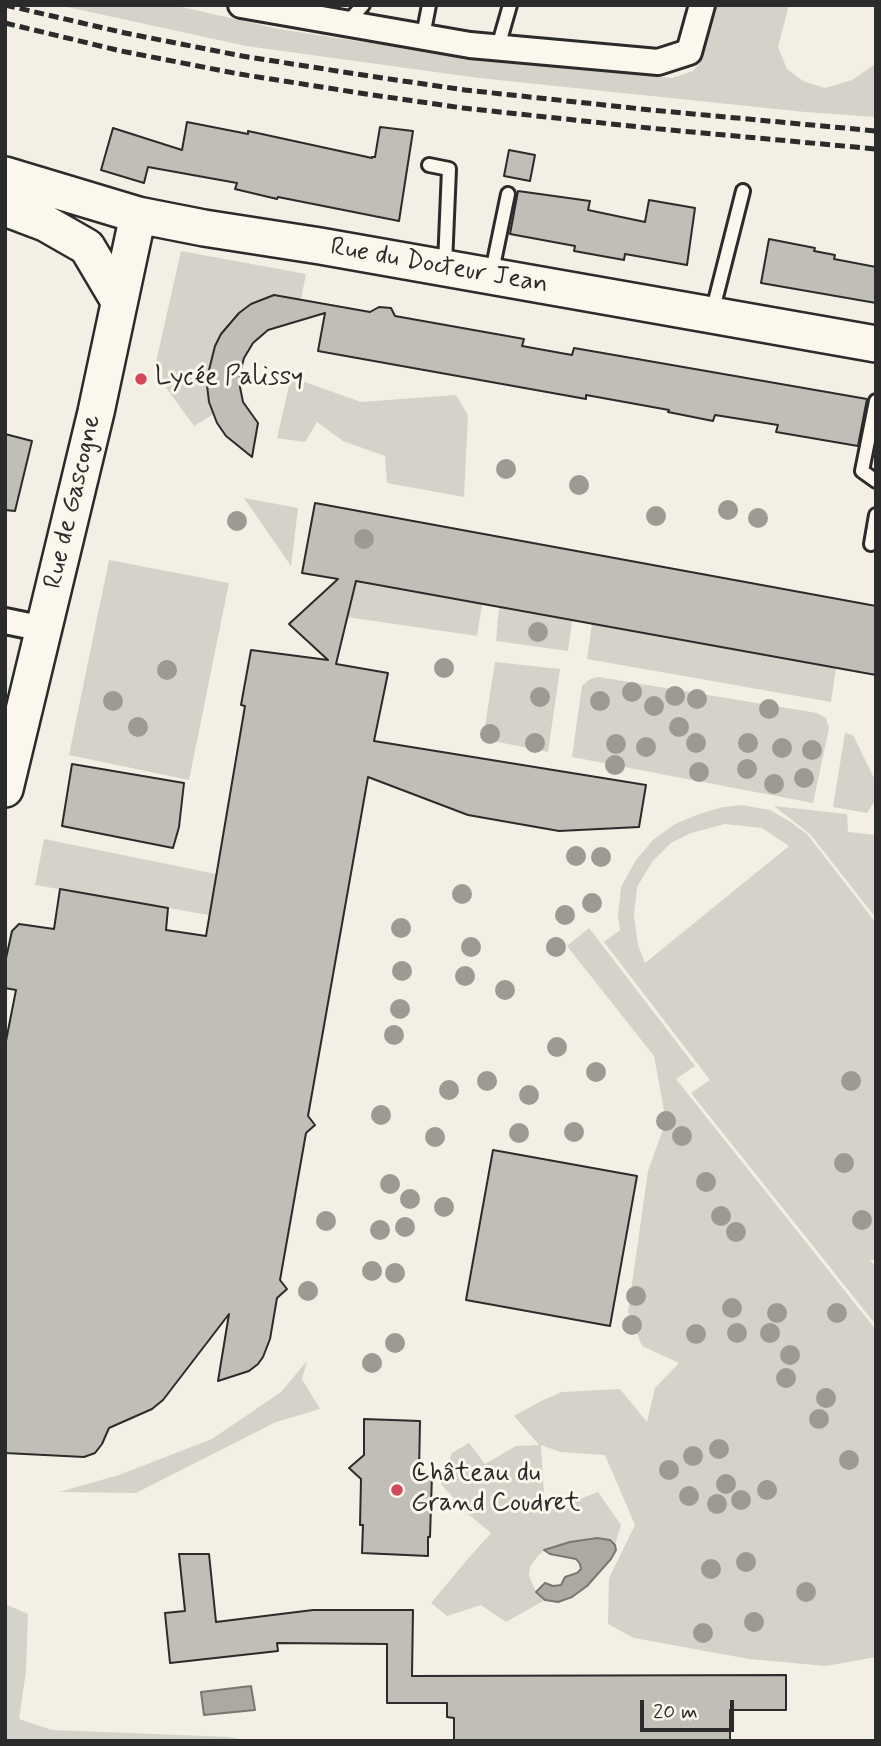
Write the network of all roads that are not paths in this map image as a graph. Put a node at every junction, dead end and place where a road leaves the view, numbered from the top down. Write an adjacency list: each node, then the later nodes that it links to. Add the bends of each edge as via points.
1 (242, 5): 5 (street)
2 (429, 5): 6 (lane)
3 (510, 5): 7 (lane)
4 (702, 5): 7 (street, via 690,52 658,62)
5 (355, 14): 6 (street)
6 (423, 37): 7 (street)
7 (498, 47)
8 (429, 164): 14 (lane, via 449,169)
9 (5, 175): 13 (street, Rue du Docteur Jean)
10 (743, 191): 17 (lane)
11 (508, 194): 15 (lane)
12 (5, 208): 16 (street, via 87,247)
13 (138, 215): 14 (street, Rue du Docteur Jean); 16 (street, Rue de Gascogne)
14 (445, 268): 15 (street, Rue du Docteur Jean)
15 (491, 276): 17 (street, Rue du Docteur Jean)
16 (119, 301): 24 (street, Rue de Gascogne)
17 (711, 315): 18 (street, Rue du Docteur Jean)
18 (876, 344)
19 (876, 401): 20 (lane, via 862,471)
20 (876, 481)
21 (876, 515): 22 (lane)
22 (871, 544)
23 (5, 621): 24 (street)
24 (44, 629): 25 (street, Rue de Gascogne)
25 (5, 789)

